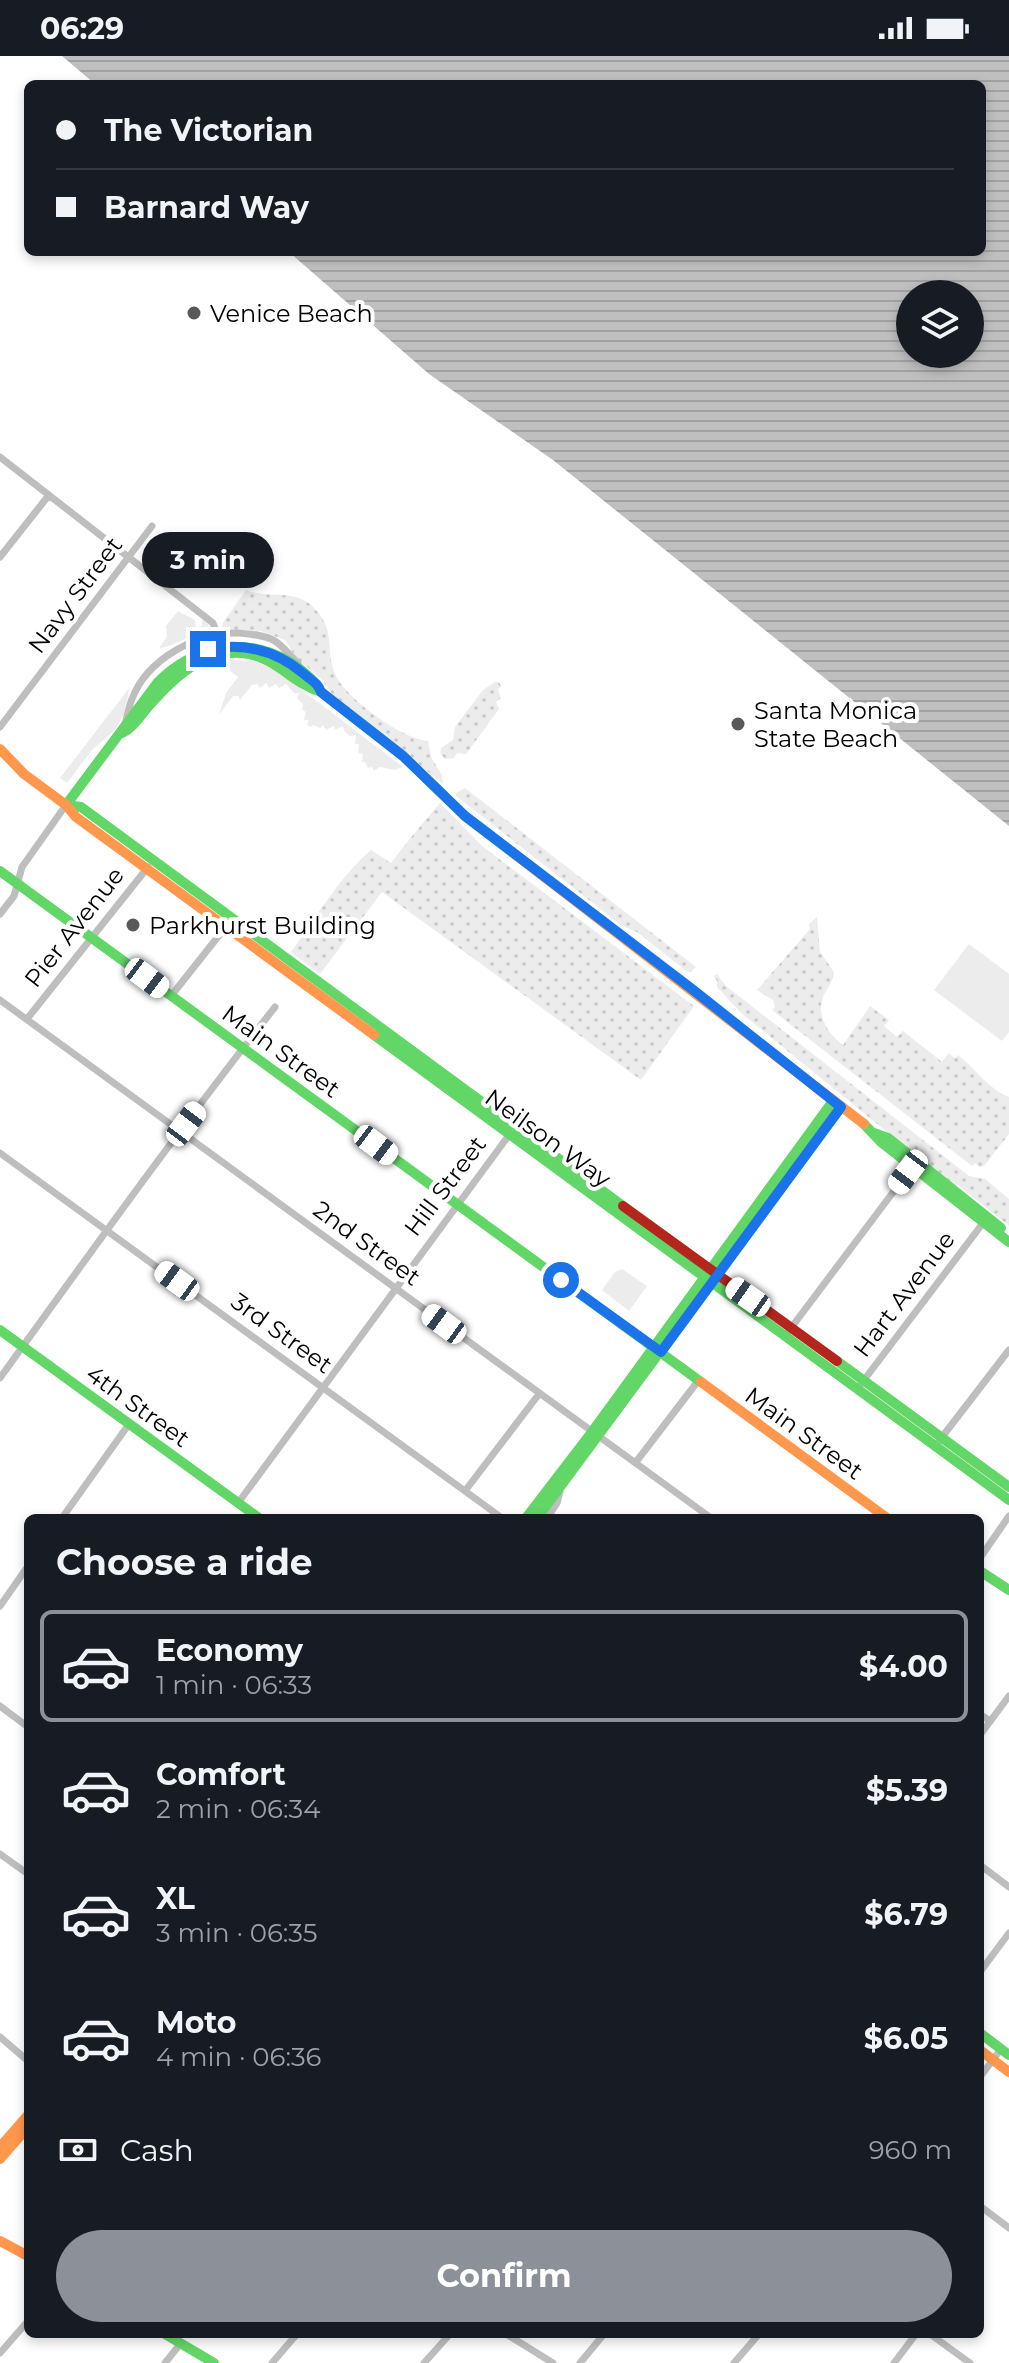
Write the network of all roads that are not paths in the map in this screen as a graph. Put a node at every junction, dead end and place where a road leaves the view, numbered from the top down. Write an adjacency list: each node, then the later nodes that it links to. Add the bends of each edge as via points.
1 (0, 457): 2 (street)
2 (49, 495): 4 (street); 5 (street)
3 (152, 526): 5 (street, Navy Street)
4 (0, 557)
5 (129, 557): 6 (street, via 213,623); 9 (street, Navy Street)
6 (217, 634): 7 (street, via 270,639); 10 (street, via 182,647 154,668 135,692)
7 (315, 682): 8 (main road); 10 (main road, via 267,651 208,649 166,674)
8 (321, 692): 10 (main road, via 267,659 217,655 173,677 130,729); 24 (main road, via 403,756 465,816)
9 (0, 727)
10 (124, 729): 12 (main road)
11 (0, 749): 12 (main road, Neilson Way)
12 (66, 805): 13 (main road, Neilson Way); 15 (street)
13 (150, 865): 17 (main road, Neilson Way); 18 (street, Pier Avenue)
14 (0, 871): 15 (main road, Main Street)
15 (16, 882): 16 (street, via 14,896); 18 (main road, Main Street)
16 (0, 914)
17 (229, 923): 19 (street); 25 (main road, Neilson Way)
18 (92, 936): 19 (main road, Main Street); 22 (street, Pier Avenue)
19 (171, 996): 23 (main road, Main Street)
20 (0, 1000): 22 (street, 2nd Street)
21 (275, 1007): 23 (street)
22 (27, 1019): 26 (street, 2nd Street)
23 (243, 1048): 26 (street); 30 (main road, Main Street)
24 (837, 1104): 27 (main road); 35 (main road)
25 (512, 1130): 30 (street, Hill Street); 35 (main road, Neilson Way)
26 (181, 1131): 32 (street); 36 (street, 2nd Street)
27 (874, 1132): 29 (main road); 33 (main road)
28 (0, 1153): 32 (street, 3rd Street)
29 (912, 1167): 31 (main road); 38 (street)
30 (456, 1204): 36 (street, Hill Street); 40 (main road, Main Street)
31 (983, 1223): 34 (main road); 44 (street, Hart Avenue)
32 (108, 1231): 39 (street); 45 (street, 3rd Street)
33 (1009, 1234)
34 (1009, 1242)
35 (711, 1276): 38 (main road, Neilson Way); 40 (main road)
36 (395, 1288): 45 (street, Hill Street); 46 (street, 2nd Street)
37 (0, 1330): 39 (main road, 4th Street)
38 (788, 1332): 44 (main road, Neilson Way)
39 (23, 1346): 42 (street); 47 (main road, 4th Street)
40 (657, 1349): 43 (main road, Main Street); 48 (main road)
41 (1009, 1350): 49 (street)
42 (0, 1378)
43 (698, 1381): 50 (street); 63 (main road, Main Street)
44 (860, 1385): 49 (main road, Neilson Way)
45 (322, 1387): 53 (street, 3rd Street); 55 (street, Hill Street)
46 (539, 1394): 48 (street, 2nd Street); 53 (street)
47 (129, 1424): 55 (main road, 4th Street); 56 (street)
48 (596, 1434): 50 (street, 2nd Street); 51 (main road); 59 (main road)
49 (939, 1441): 52 (main road, Neilson Way); 54 (main road, Neilson Way)
50 (636, 1462): 62 (street, 2nd Street)
51 (563, 1484): 60 (main road); 61 (street)
52 (1009, 1487)
53 (465, 1491): 58 (street, 3rd Street)
54 (1009, 1500)
55 (238, 1503): 57 (main road, 4th Street)
56 (65, 1514)
57 (251, 1514)
58 (493, 1514)
59 (529, 1514)
60 (540, 1514)
61 (550, 1514)
62 (706, 1514)
63 (881, 1514)
64 (1009, 1516): 65 (street)
65 (984, 1552)
66 (24, 1572): 69 (street)
67 (984, 1574): 68 (main road)
68 (1009, 1590)
69 (0, 1606)
70 (1009, 1696): 73 (street)
71 (0, 1706): 74 (street)
72 (984, 1717): 73 (street)
73 (990, 1721): 75 (street)
74 (24, 1724)
75 (984, 1729)
76 (0, 1854): 78 (street)
77 (984, 1868): 79 (street)
78 (24, 1871)
79 (1009, 1887)
80 (1009, 1933): 81 (street)
81 (984, 1967)
82 (984, 2036): 84 (main road)
83 (0, 2037): 86 (street)
84 (1005, 2052): 87 (street)
85 (984, 2053): 87 (main road)
86 (24, 2058)
87 (992, 2060): 88 (street); 89 (main road)
88 (984, 2071)
89 (1009, 2072)
90 (24, 2120): 92 (main road)
91 (24, 2132): 93 (main road)
92 (0, 2147)
93 (0, 2159)
94 (984, 2209): 95 (street)
95 (1009, 2228)
96 (0, 2241): 97 (main road)
97 (24, 2254)
98 (24, 2326): 108 (street)
99 (172, 2338): 107 (main road)
100 (294, 2338): 111 (street)
101 (446, 2338): 112 (street)
102 (512, 2338): 113 (street)
103 (601, 2338): 114 (street)
104 (756, 2338): 115 (street)
105 (913, 2338): 116 (street)
106 (936, 2338): 117 (street)
107 (181, 2343): 109 (street); 110 (main road)
108 (0, 2353)
109 (165, 2363)
110 (214, 2363)
111 (272, 2363)
112 (424, 2363)
113 (553, 2363)
114 (580, 2363)
115 (734, 2363)
116 (894, 2363)
117 (970, 2363)

